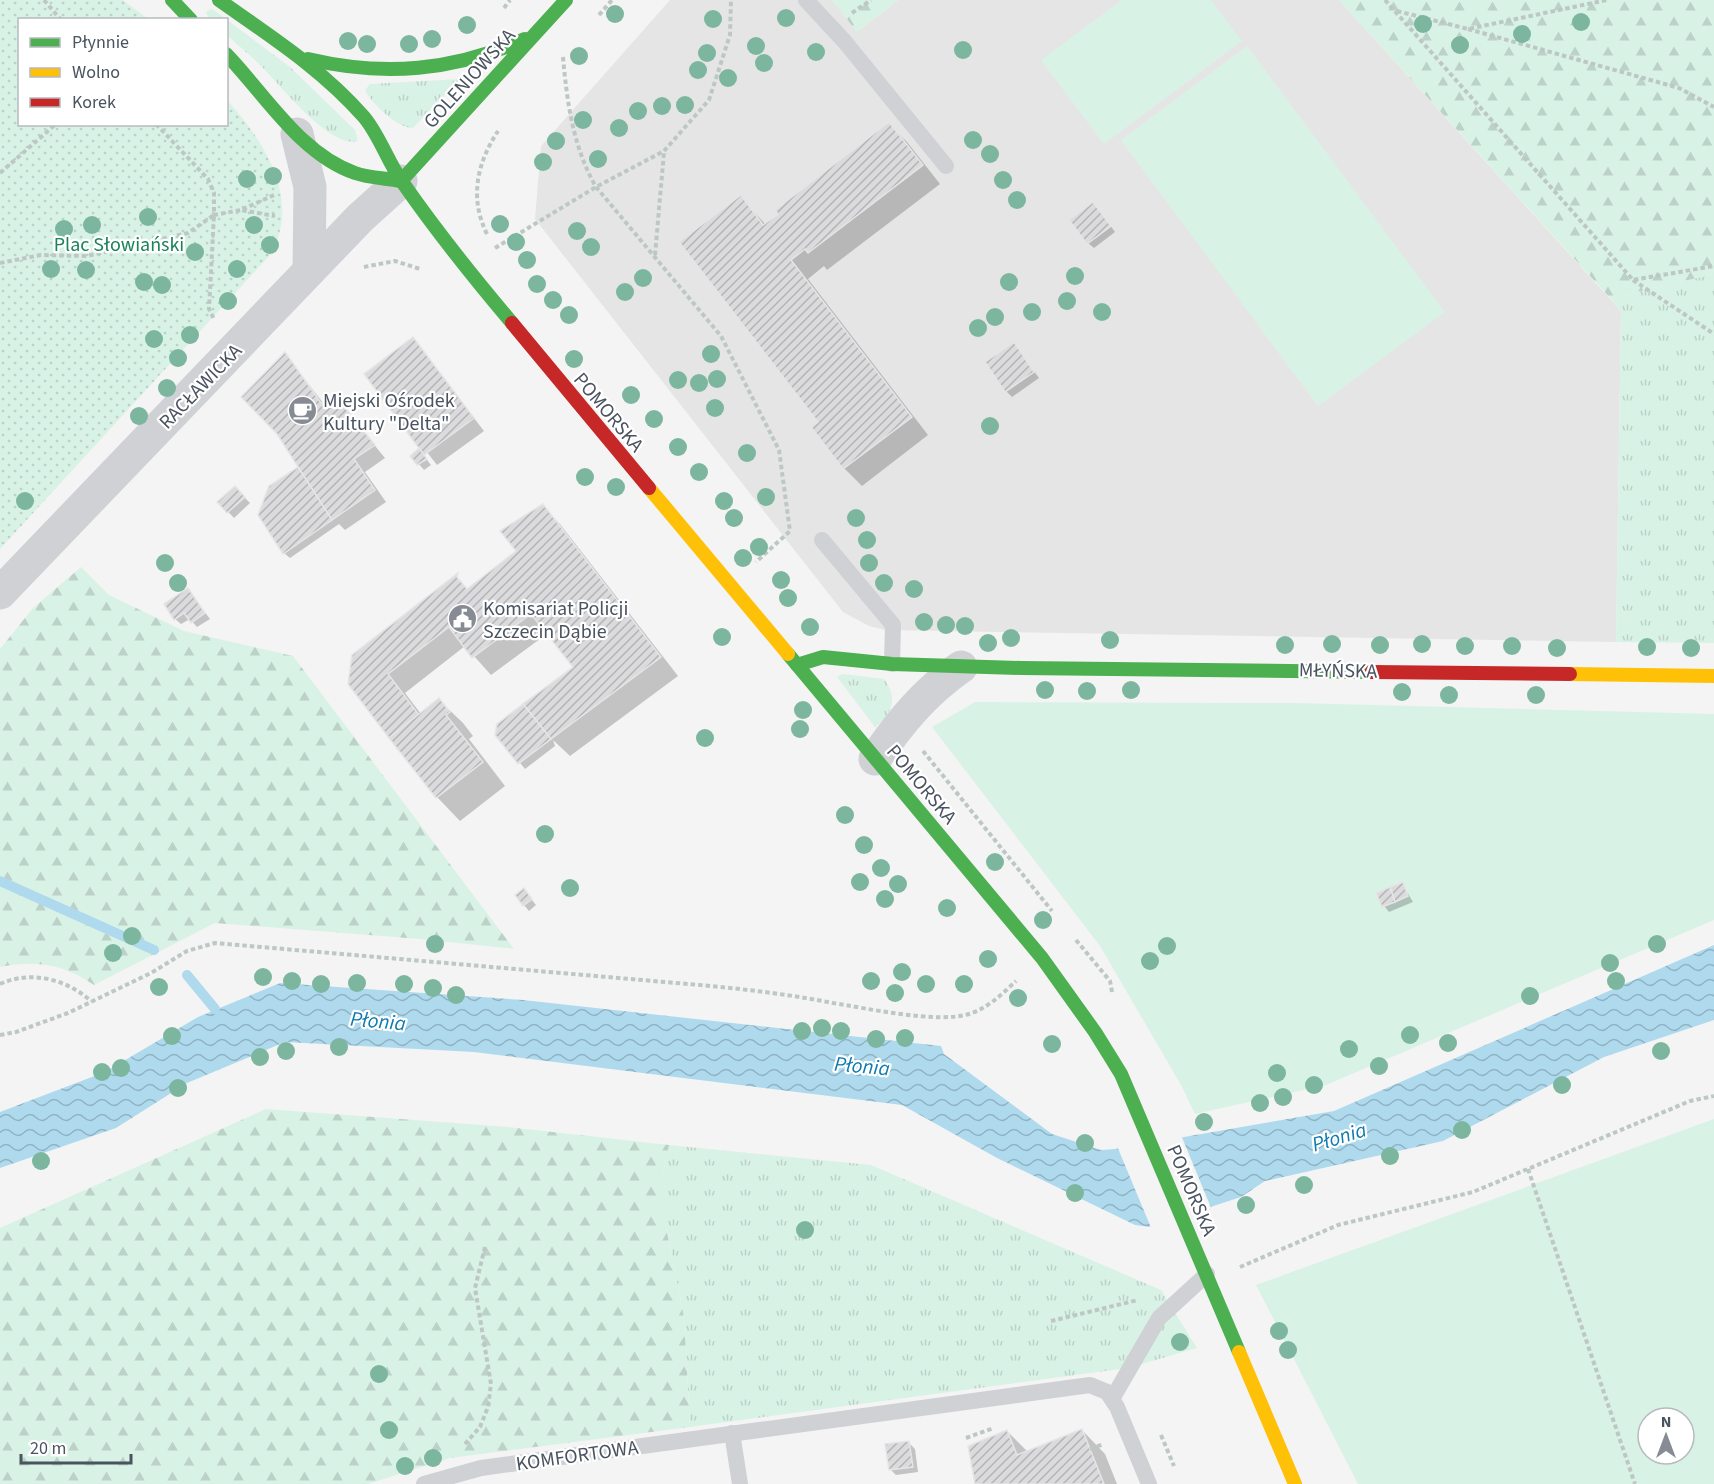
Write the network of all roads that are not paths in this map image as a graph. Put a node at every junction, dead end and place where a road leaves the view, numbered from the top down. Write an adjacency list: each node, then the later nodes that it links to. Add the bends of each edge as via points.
1 (172, 0): 5 (street)
2 (219, 0): 8 (street)
3 (566, 0): 6 (street, GOLENIOWSKA)
4 (806, 0): 10 (lane)
5 (189, 18)
6 (535, 34): 8 (street, via 501,51 423,69 340,68); 11 (street, GOLENIOWSKA)
7 (228, 56): 9 (street)
8 (301, 57): 11 (street, POMORSKA, via 366,118)
9 (297, 134): 11 (street, via 355,173); 12 (street, via 310,187)
10 (946, 166)
11 (401, 181): 12 (street, RACŁAWICKA); 16 (street, POMORSKA, via 484,292)
12 (309, 271): 14 (street, RACŁAWICKA)
13 (822, 540): 15 (lane, via 893,625)
14 (0, 593)
15 (892, 664): 16 (street, MŁYŃSKA, via 823,657); 17 (street, MŁYŃSKA)
16 (797, 665): 19 (street, POMORSKA)
17 (961, 667): 18 (street, MŁYŃSKA); 19 (street, via 935,685 900,723)
18 (1714, 676)
19 (875, 759): 20 (street, POMORSKA, via 1042,958 1095,1032 1121,1074)
20 (1208, 1277): 21 (lane, via 1159,1318); 26 (street, POMORSKA)
21 (1112, 1399): 22 (lane, KOMFORTOWA, via 1107,1392 1090,1385); 25 (lane)
22 (732, 1433): 23 (lane, KOMFORTOWA, via 481,1468); 24 (lane)
23 (432, 1482)
24 (740, 1484)
25 (1149, 1484)
26 (1295, 1484)

